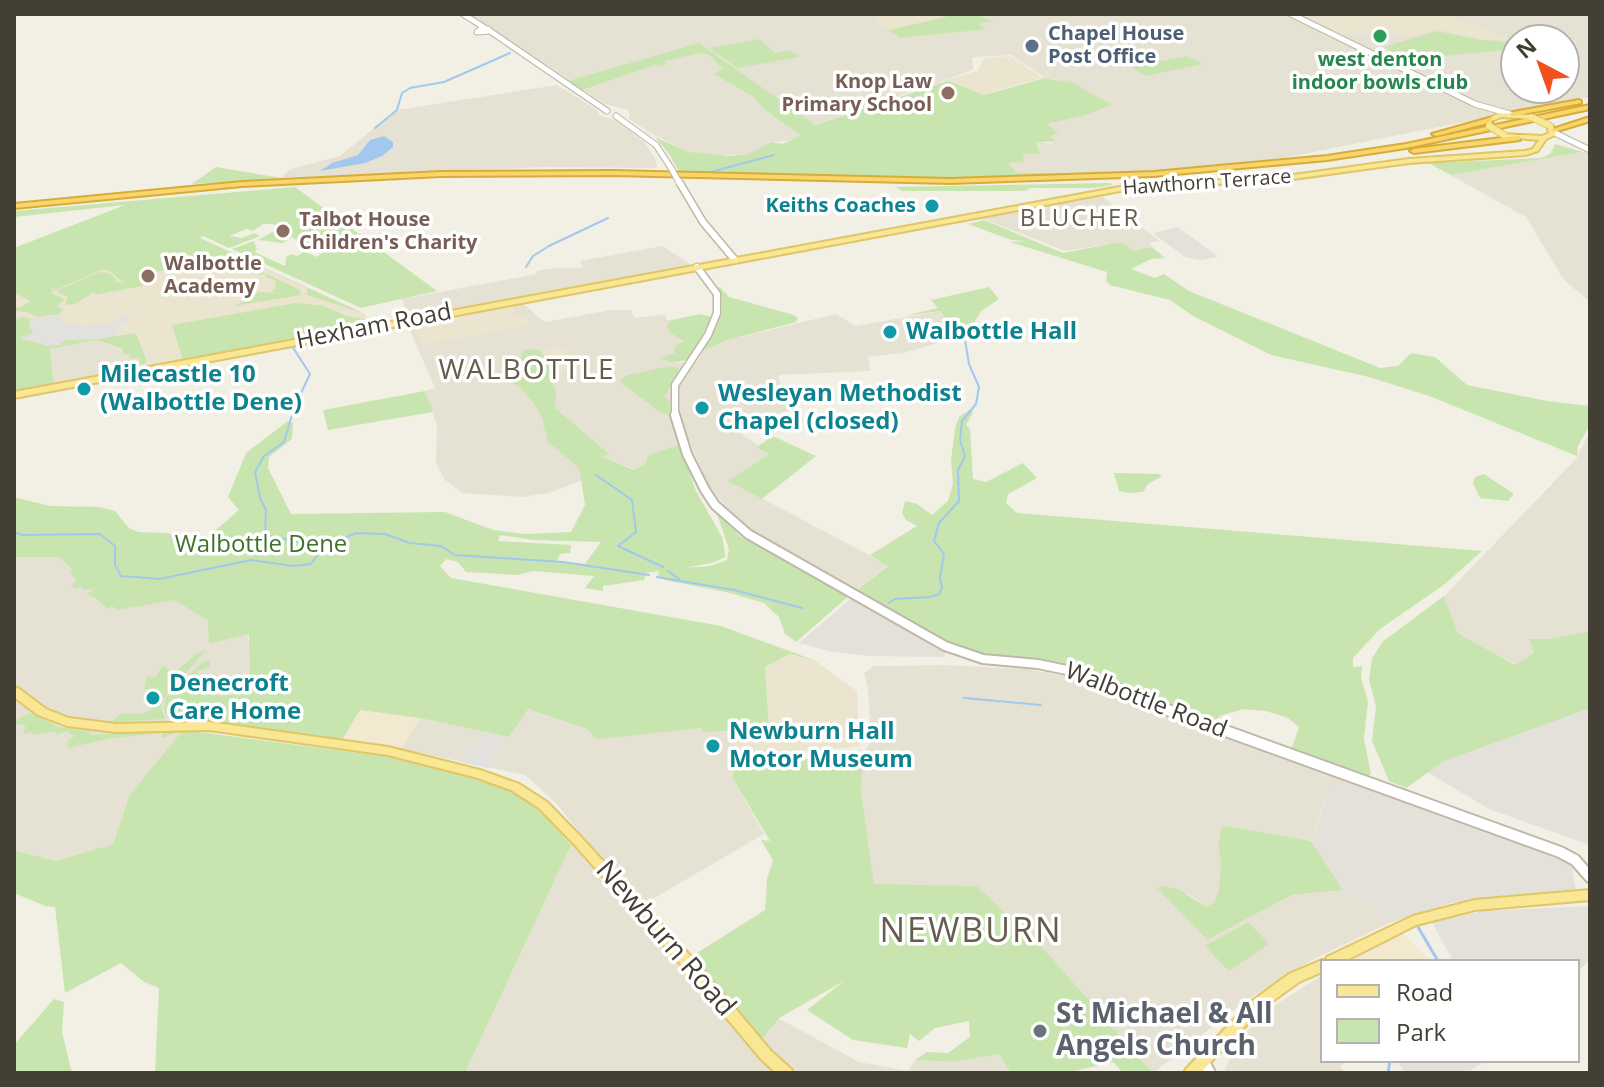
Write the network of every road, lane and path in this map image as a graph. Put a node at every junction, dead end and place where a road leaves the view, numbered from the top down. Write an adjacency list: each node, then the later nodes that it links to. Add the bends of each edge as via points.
1 (463, 14): 3 (street)
2 (1290, 14): 6 (street)
3 (477, 22): 4 (street); 4 (street, via 477,30)
4 (487, 31): 18 (street, bridge, via 607,111 617,112 656,145 703,222)
5 (1590, 100): 8 (highway)
6 (1475, 104): 8 (street); 10 (street, via 1487,111)
7 (1590, 109): 15 (highway, via 1471,138); 16 (highway, via 1406,146)
8 (1512, 114): 10 (main road); 11 (main road, bridge, via 1531,117)
9 (1590, 119): 11 (highway)
10 (1489, 121): 12 (main road, bridge, via 1504,135); 16 (highway)
11 (1549, 133): 12 (main road); 13 (main road); 14 (street)
12 (1520, 139): 13 (main road); 15 (highway)
13 (1537, 146): 18 (main road, Hawthorn Terrace, via 1525,153 1293,177 1125,188)
14 (1590, 150)
15 (1331, 161): 17 (highway, via 1022,184 440,177 241,187)
16 (1274, 164): 17 (highway, via 990,181 582,173 394,176 191,188)
17 (14, 207)
18 (735, 260): 19 (main road, Hexham Road)
19 (697, 267): 20 (main road, Hexham Road); 22 (street, Walbottle Road, via 717,294 717,313 675,385 675,418 705,490 738,525 945,646 983,659 1086,674 1181,716 1560,852)
20 (14, 395)
21 (14, 691): 27 (main road, Newburn Road, via 67,722 116,728 209,726 410,755 515,787 543,805)
22 (1590, 877)
23 (1590, 895): 24 (main road, via 1475,905 1413,921)
24 (1336, 959)
25 (1320, 967): 26 (main road, via 1257,1005)
26 (1207, 1068): 28 (main road)
27 (786, 1073)
28 (1191, 1073)

